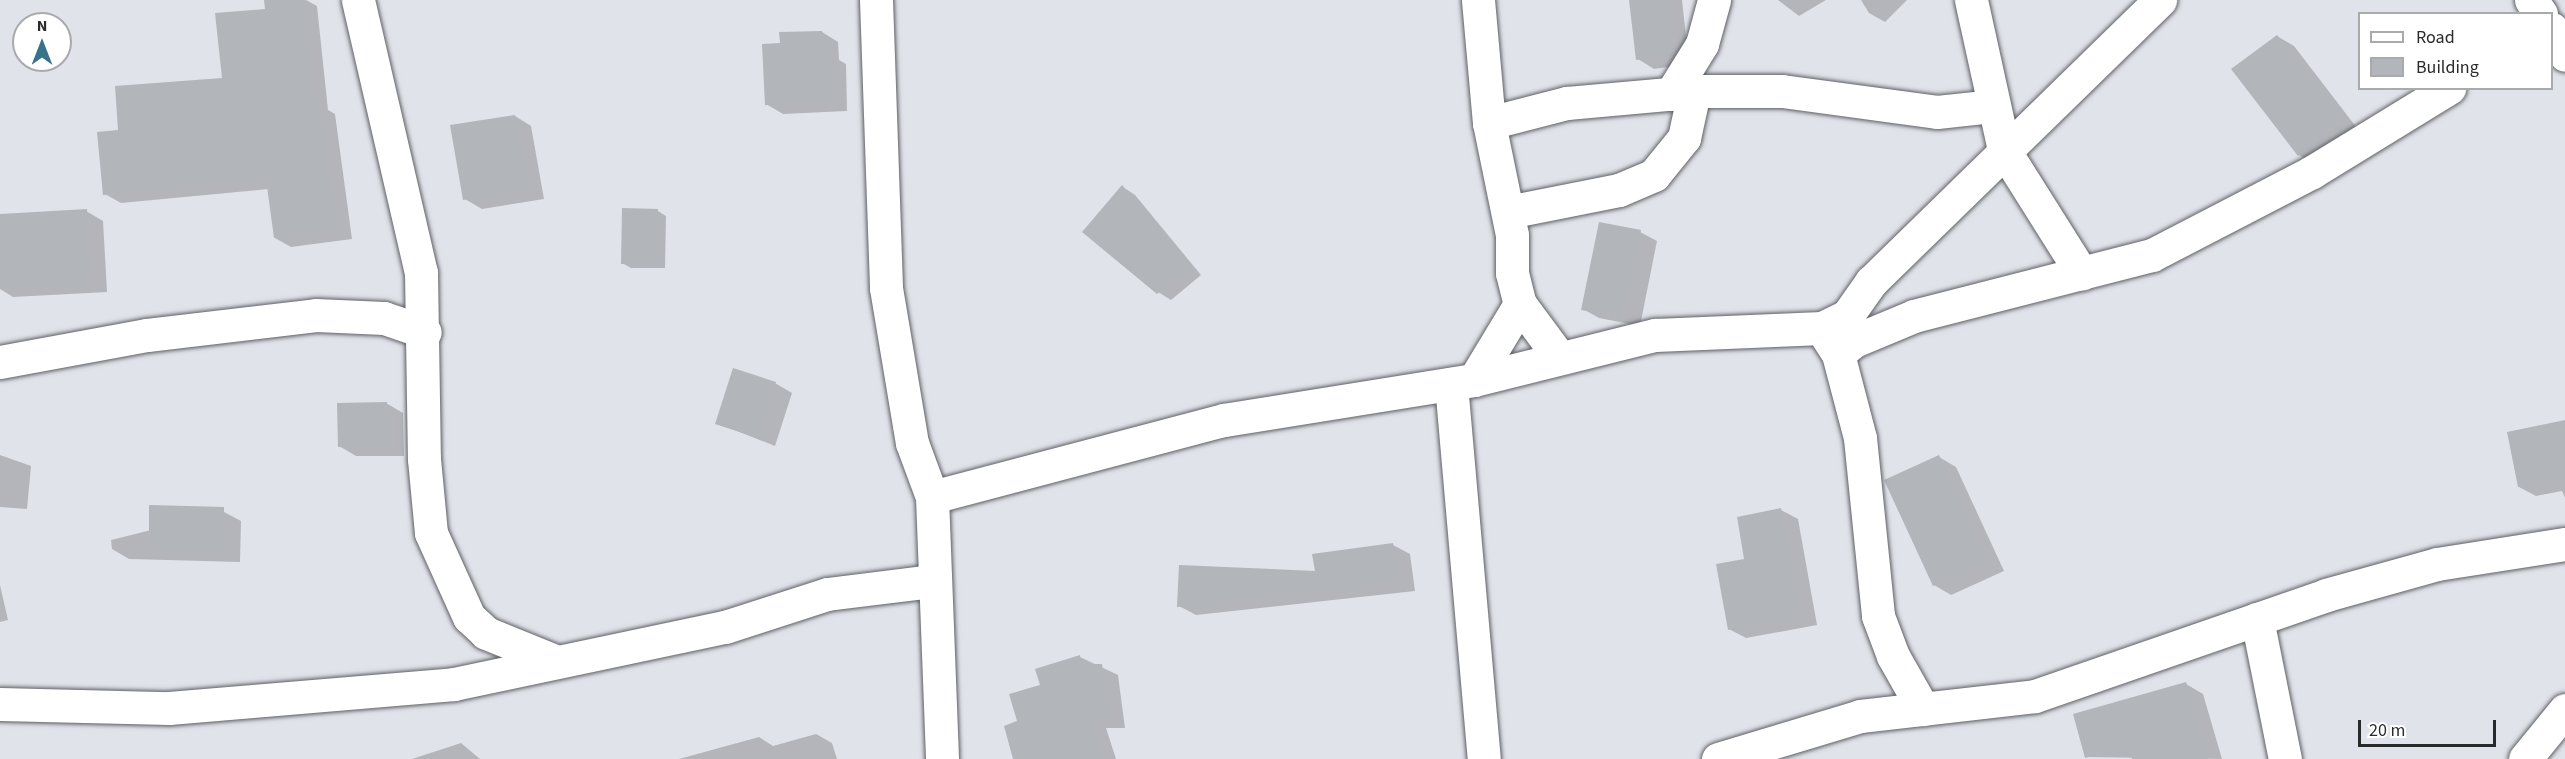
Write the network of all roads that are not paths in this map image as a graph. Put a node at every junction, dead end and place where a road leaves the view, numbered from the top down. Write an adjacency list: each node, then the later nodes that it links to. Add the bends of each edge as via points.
1 (358, 0): 15 (street, via 413,227)
2 (876, 0): 20 (street, via 886,288 912,443)
3 (1478, 0): 10 (street)
4 (1714, 0): 8 (street)
5 (1971, 0): 9 (street)
6 (2160, 0): 11 (street)
7 (2446, 90): 13 (street, via 2312,172 2152,255)
8 (1683, 93): 9 (street, via 1782,91 1937,112); 10 (street, via 1566,103); 12 (street, via 1684,138 1654,175 1619,190)
9 (1992, 106): 11 (street)
10 (1489, 123): 12 (street)
11 (2004, 150): 13 (street); 16 (street, via 1871,282)
12 (1508, 212): 14 (street)
13 (2082, 274): 16 (street, via 1914,316 1854,341)
14 (1520, 304): 17 (street); 19 (street)
15 (425, 332): 18 (street, via 384,318 316,315 147,336); 24 (street, via 426,498 444,569 469,617 486,633)
16 (1830, 341): 17 (street, via 1655,336); 26 (street, via 1863,458 1878,616 1893,656)
17 (1560, 358): 19 (street)
18 (0, 362)
19 (1462, 382): 20 (street, via 1224,420); 29 (street)
20 (932, 497): 22 (street)
21 (2565, 544): 23 (street, via 2437,564)
22 (932, 581): 24 (street, via 827,594 725,627); 28 (street)
23 (2257, 619): 26 (street, via 2035,696); 31 (street)
24 (555, 661): 25 (street, via 453,684 169,708)
25 (0, 704)
26 (1923, 709): 30 (street, via 1860,716)
27 (2565, 710): 32 (street)
28 (942, 759)
29 (1485, 759)
30 (1718, 759)
31 (2285, 759)
32 (2525, 759)

